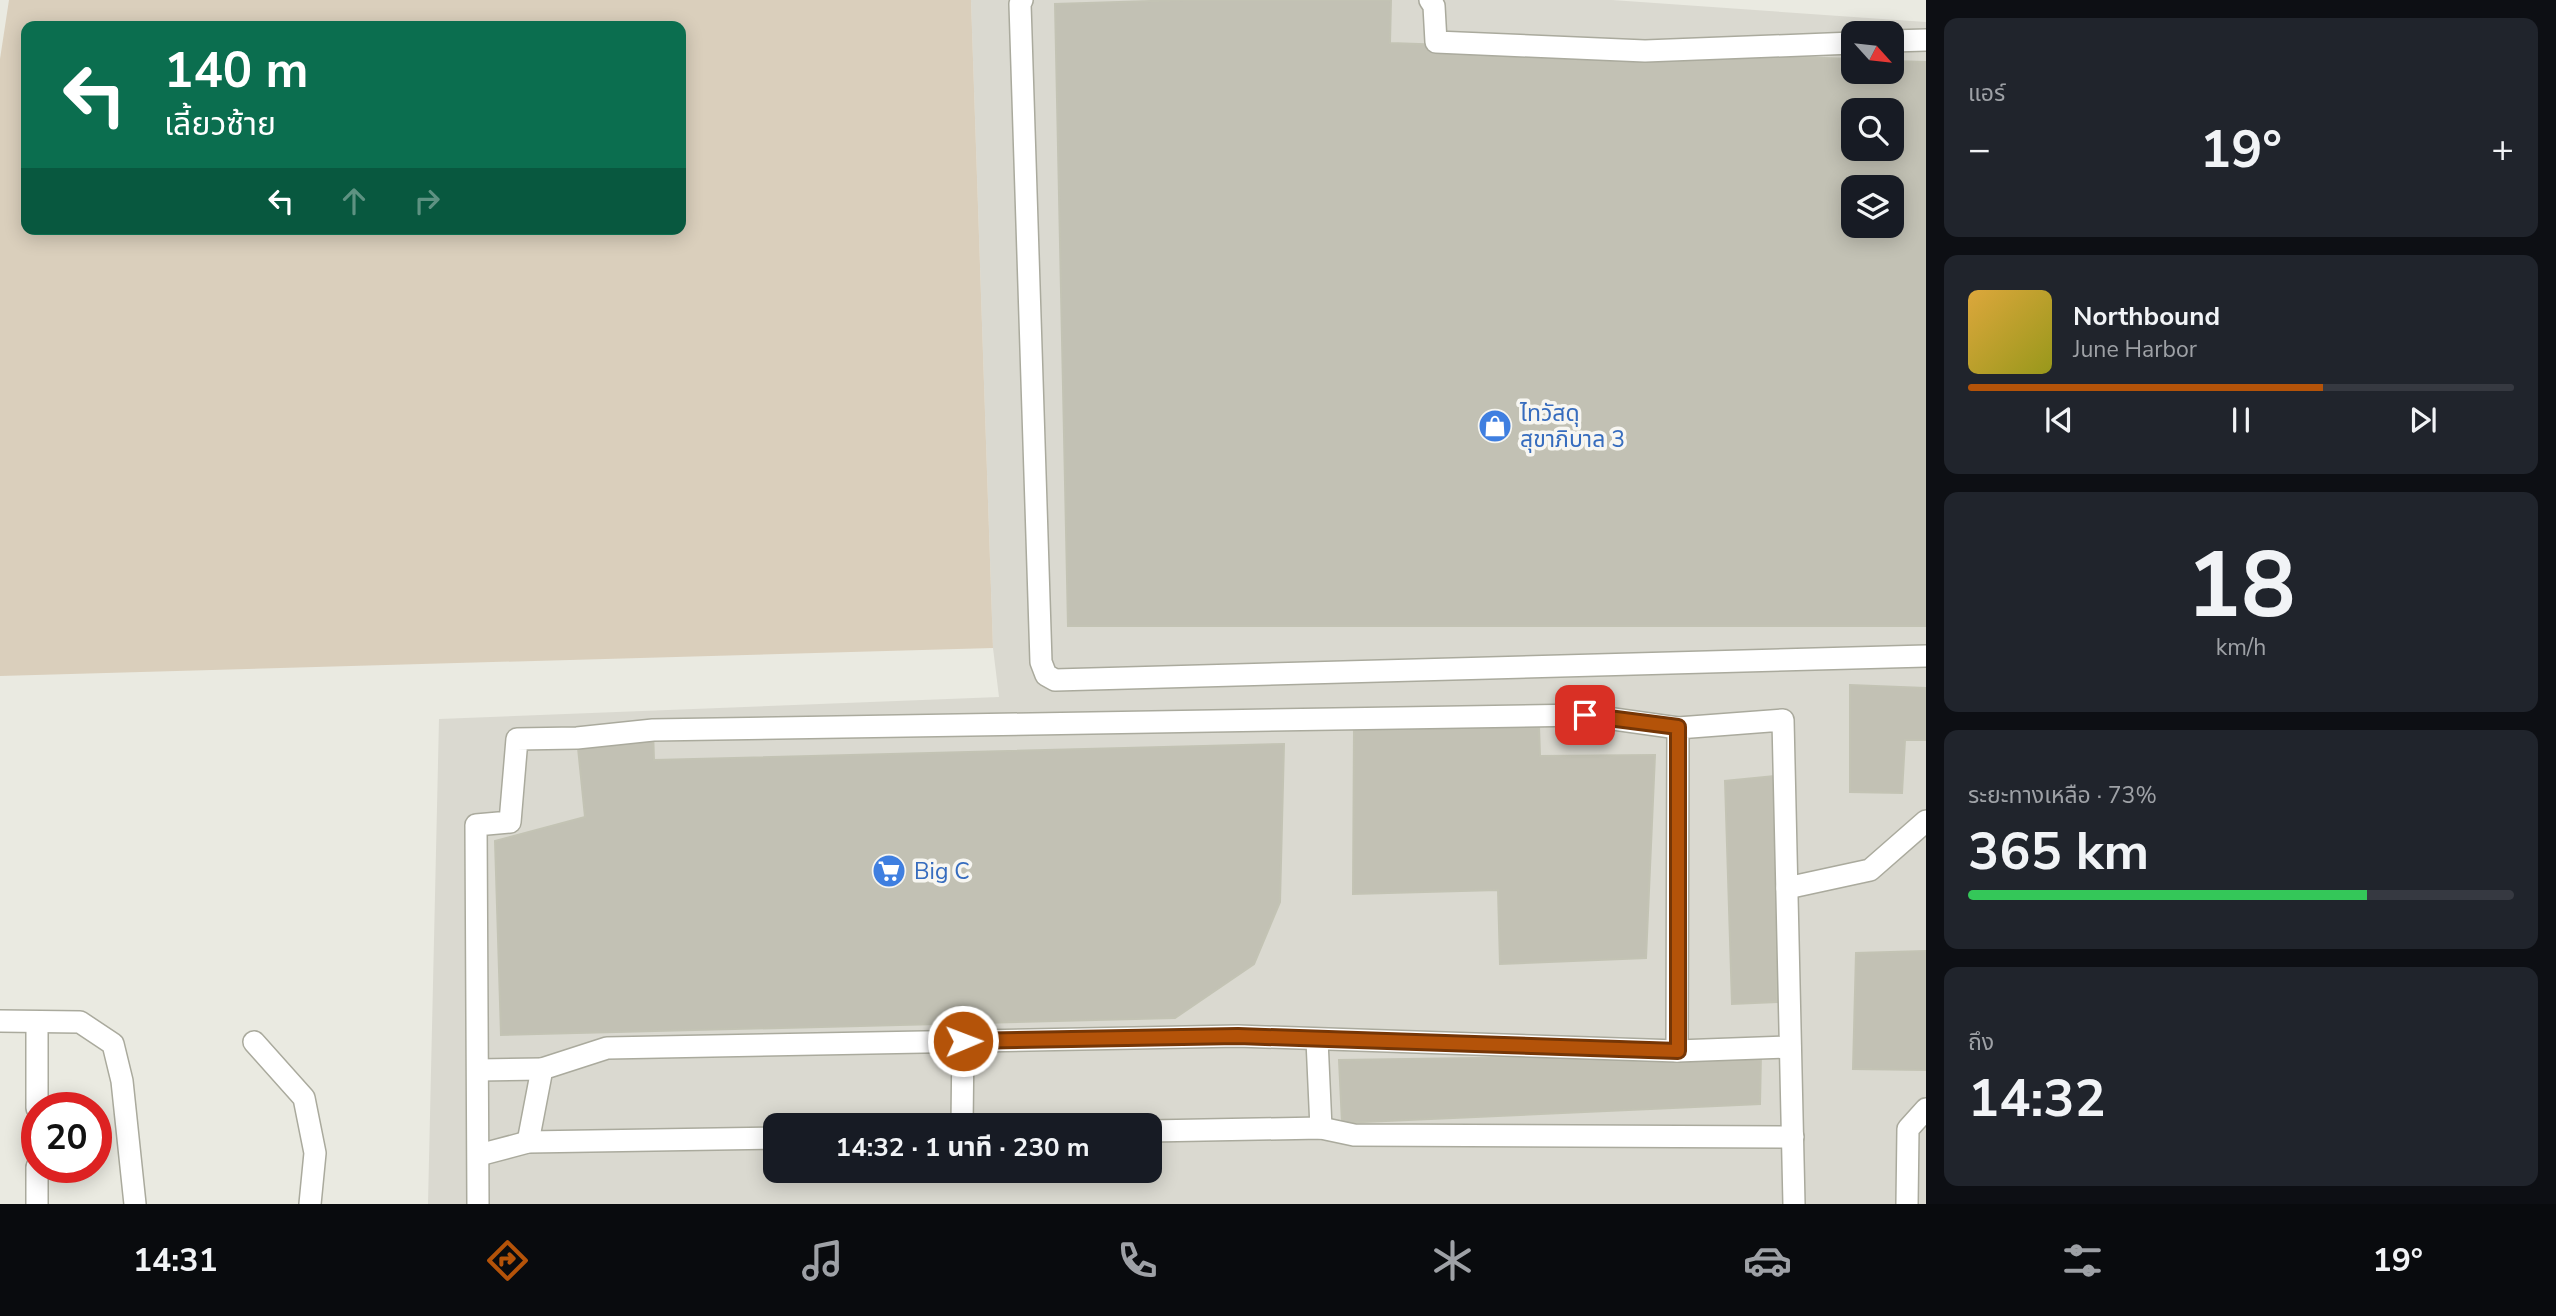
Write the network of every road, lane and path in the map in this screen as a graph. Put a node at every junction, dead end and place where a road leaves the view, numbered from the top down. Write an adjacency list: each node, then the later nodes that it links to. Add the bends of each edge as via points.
1 (1022, 0): 6 (street, via 1041,662 1046,674 1055,680)
2 (1430, 0): 5 (street, via 1436,42 1646,51)
3 (1926, 40): 4 (street)
4 (1904, 41)
5 (1841, 43)
6 (1926, 656)
7 (1678, 727): 9 (street, via 1783,720); 16 (street); 18 (street, via 1585,715 667,730 517,739 510,822 475,825)
8 (1926, 821): 9 (street, via 1870,870)
9 (1787, 888): 15 (street)
10 (0, 1021): 11 (street)
11 (37, 1022): 19 (street); 30 (street, via 80,1023 113,1044 122,1081)
12 (1317, 1040): 13 (street, via 1238,1036); 16 (street); 22 (street)
13 (963, 1041): 17 (street, via 607,1048); 21 (street)
14 (254, 1042): 31 (street, via 304,1098 315,1153)
15 (1790, 1047): 16 (street); 24 (street)
16 (1678, 1051)
17 (542, 1069): 18 (street); 26 (street)
18 (478, 1070): 27 (street)
19 (37, 1092)
20 (1926, 1109): 34 (street, via 1908,1129)
21 (962, 1113)
22 (1321, 1128): 23 (street); 24 (street, via 1354,1135)
23 (1162, 1131)
24 (1793, 1137): 33 (street)
25 (763, 1138): 26 (street)
26 (528, 1142): 27 (street)
27 (478, 1155): 32 (street)
28 (37, 1183): 29 (street)
29 (37, 1204)
30 (135, 1204)
31 (310, 1204)
32 (478, 1204)
33 (1794, 1204)
34 (1907, 1204)

